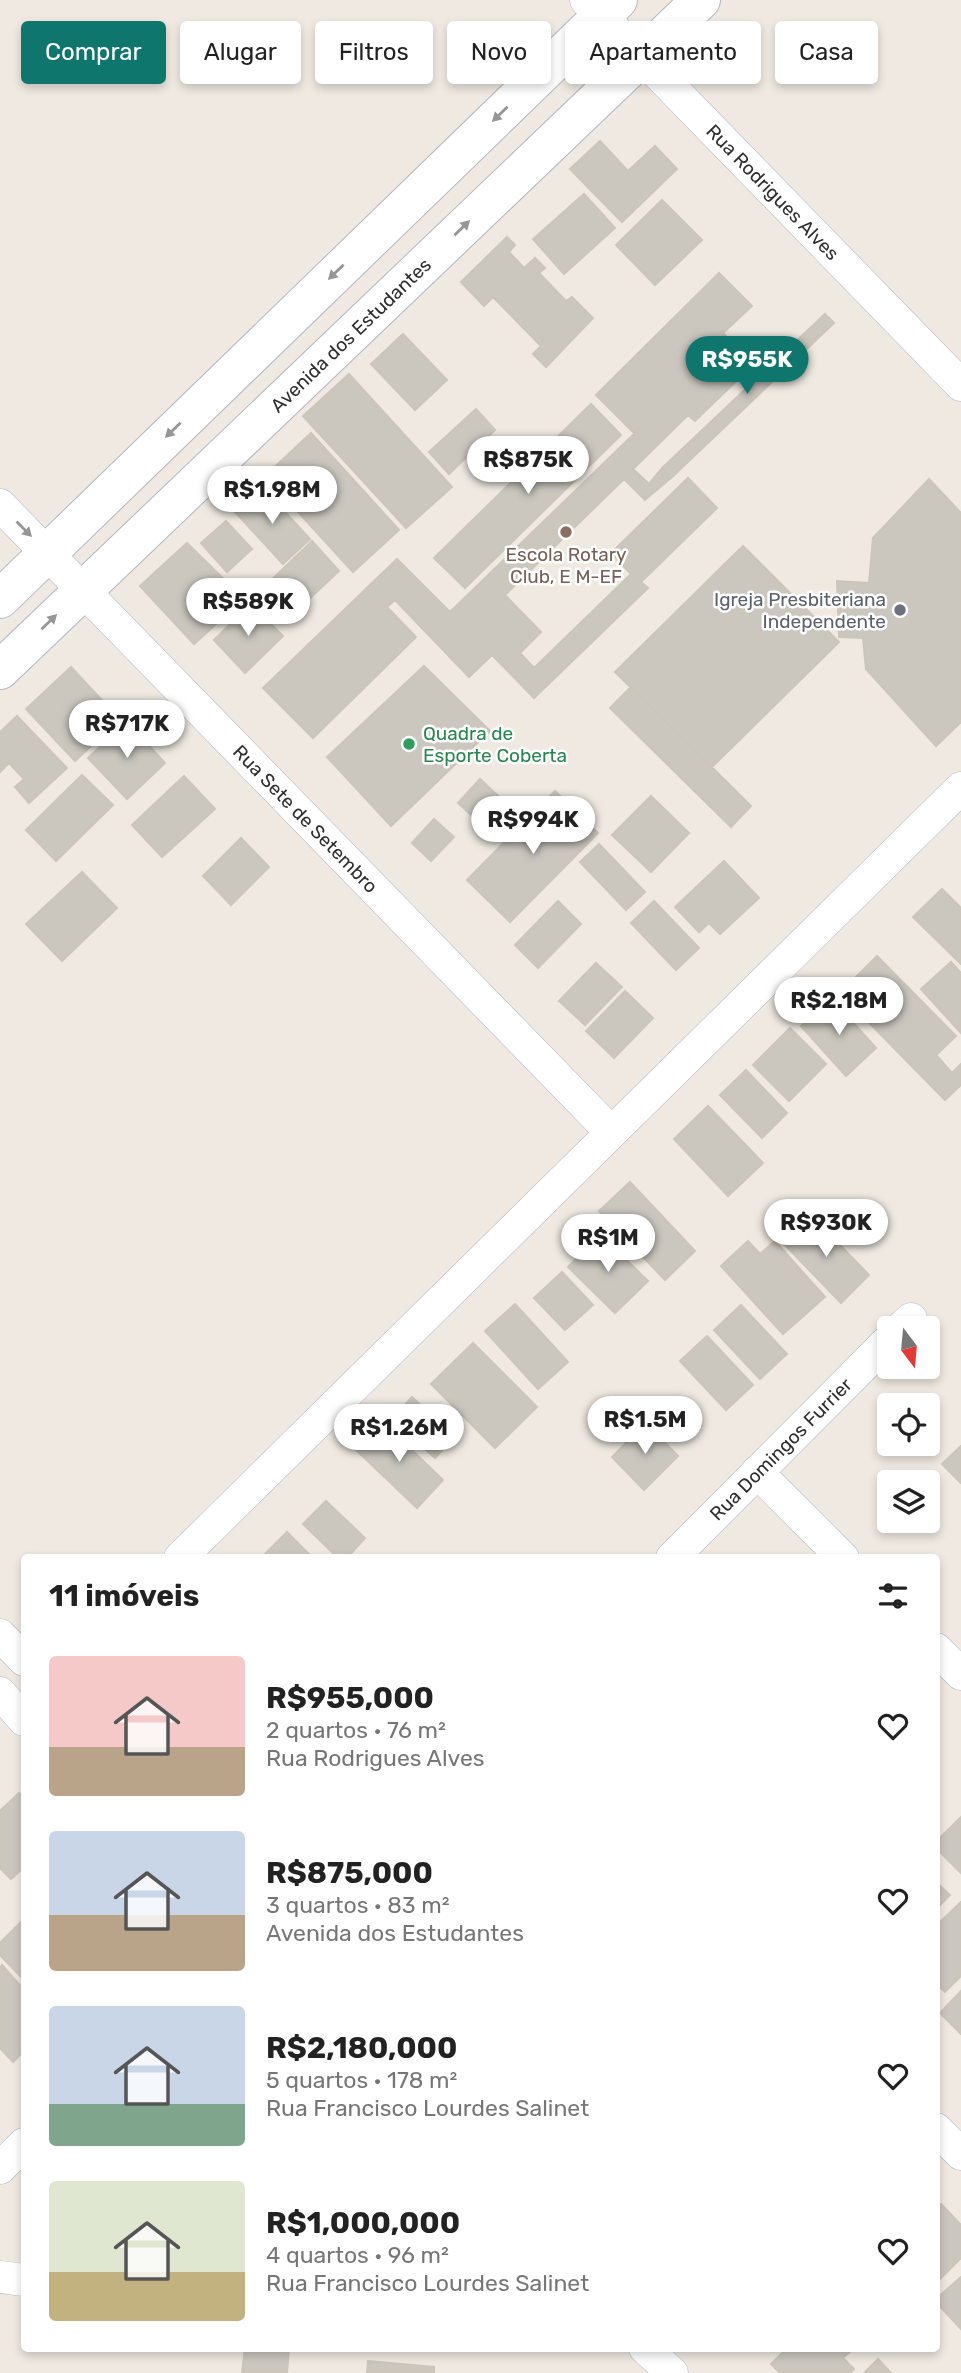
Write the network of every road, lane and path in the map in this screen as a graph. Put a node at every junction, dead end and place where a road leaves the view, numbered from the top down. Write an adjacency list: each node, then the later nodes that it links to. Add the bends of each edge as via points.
1 (701, 0): 4 (street, Avenida dos Estudantes)
2 (602, 5): 3 (street, Rua Rodrigues Alves); 7 (street, one-way to 7)
3 (614, 21)
4 (680, 21)
5 (615, 84): 8 (street, Avenida dos Estudantes, one-way to 5)
6 (667, 84): 10 (street, Rua Rodrigues Alves)
7 (393, 218): 8 (street); 9 (street, one-way to 9)
8 (433, 256): 11 (street, Avenida dos Estudantes)
9 (226, 378): 11 (street); 13 (street, one-way to 13)
10 (961, 385)
11 (264, 417): 14 (street, Avenida dos Estudantes)
12 (0, 505): 13 (street, Rua Sete de Setembro, one-way to 13)
13 (47, 552): 14 (street, Rua Sete de Setembro); 15 (street)
14 (83, 589): 16 (street, Avenida dos Estudantes, one-way to 14); 18 (street, Rua Sete de Setembro)
15 (0, 599)
16 (0, 670)
17 (961, 788): 18 (street)
18 (611, 1132): 21 (street)
19 (877, 1352): 20 (street, Rua Domingos Furrier)
20 (757, 1472): 22 (street, Rua Domingos Furrier); 23 (street)
21 (184, 1554)
22 (676, 1554)
23 (839, 1554)
24 (0, 1634): 26 (street)
25 (940, 1653): 27 (street)
26 (21, 1657)
27 (961, 1674)
28 (940, 2133): 30 (street)
29 (21, 2147): 31 (street)
30 (961, 2154)
31 (0, 2168)
32 (0, 2277): 33 (street)
33 (21, 2280)
34 (649, 2352): 35 (street)
35 (672, 2373)

